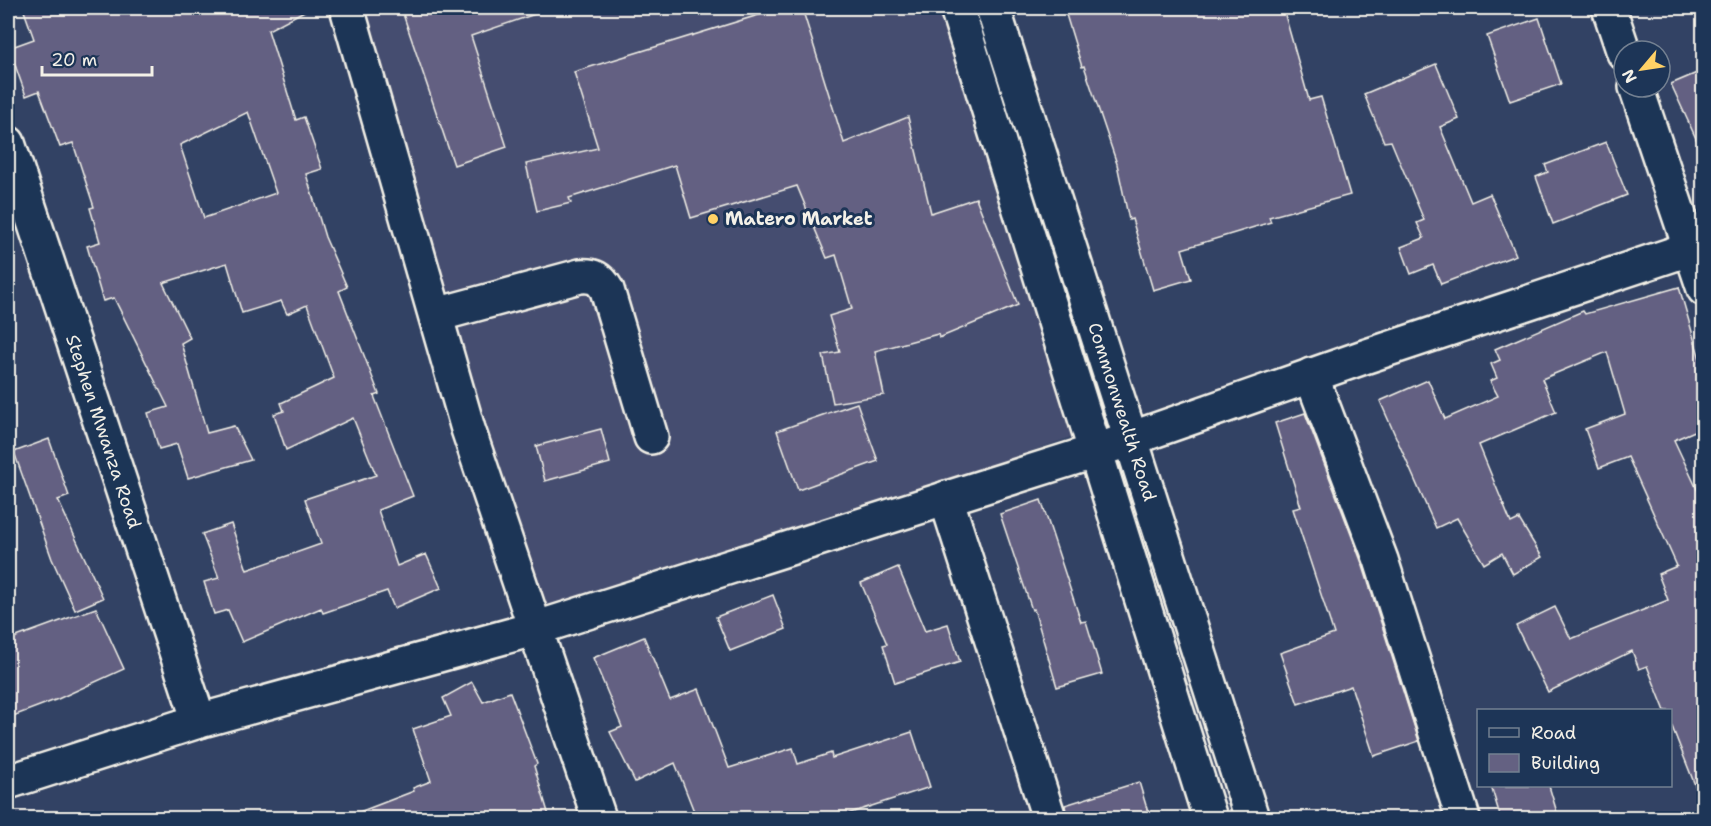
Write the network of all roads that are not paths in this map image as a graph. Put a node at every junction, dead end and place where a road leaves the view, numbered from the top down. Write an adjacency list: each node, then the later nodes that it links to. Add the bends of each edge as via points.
1 (347, 8): 10 (street)
2 (957, 8): 14 (street, Commonwealth Road)
3 (993, 8): 13 (street, Commonwealth Road)
4 (1609, 8): 5 (street)
5 (1619, 39)
6 (1641, 99): 8 (street)
7 (8, 143): 17 (street, Stephen Mwanza Road)
8 (1697, 246): 9 (street); 11 (street)
9 (1704, 289)
10 (436, 315): 12 (street, via 592,275 607,290); 16 (street, via 468,429)
11 (1311, 375): 13 (street); 23 (street, via 1381,560)
12 (651, 437)
13 (1131, 439): 14 (street); 22 (street, Commonwealth Road)
14 (1096, 451): 15 (street); 21 (street, Commonwealth Road)
15 (946, 498): 16 (street); 20 (street)
16 (537, 628): 17 (street); 19 (street)
17 (199, 721): 18 (street)
18 (8, 782)
19 (599, 819)
20 (1049, 819)
21 (1210, 819)
22 (1252, 819)
23 (1463, 819)

